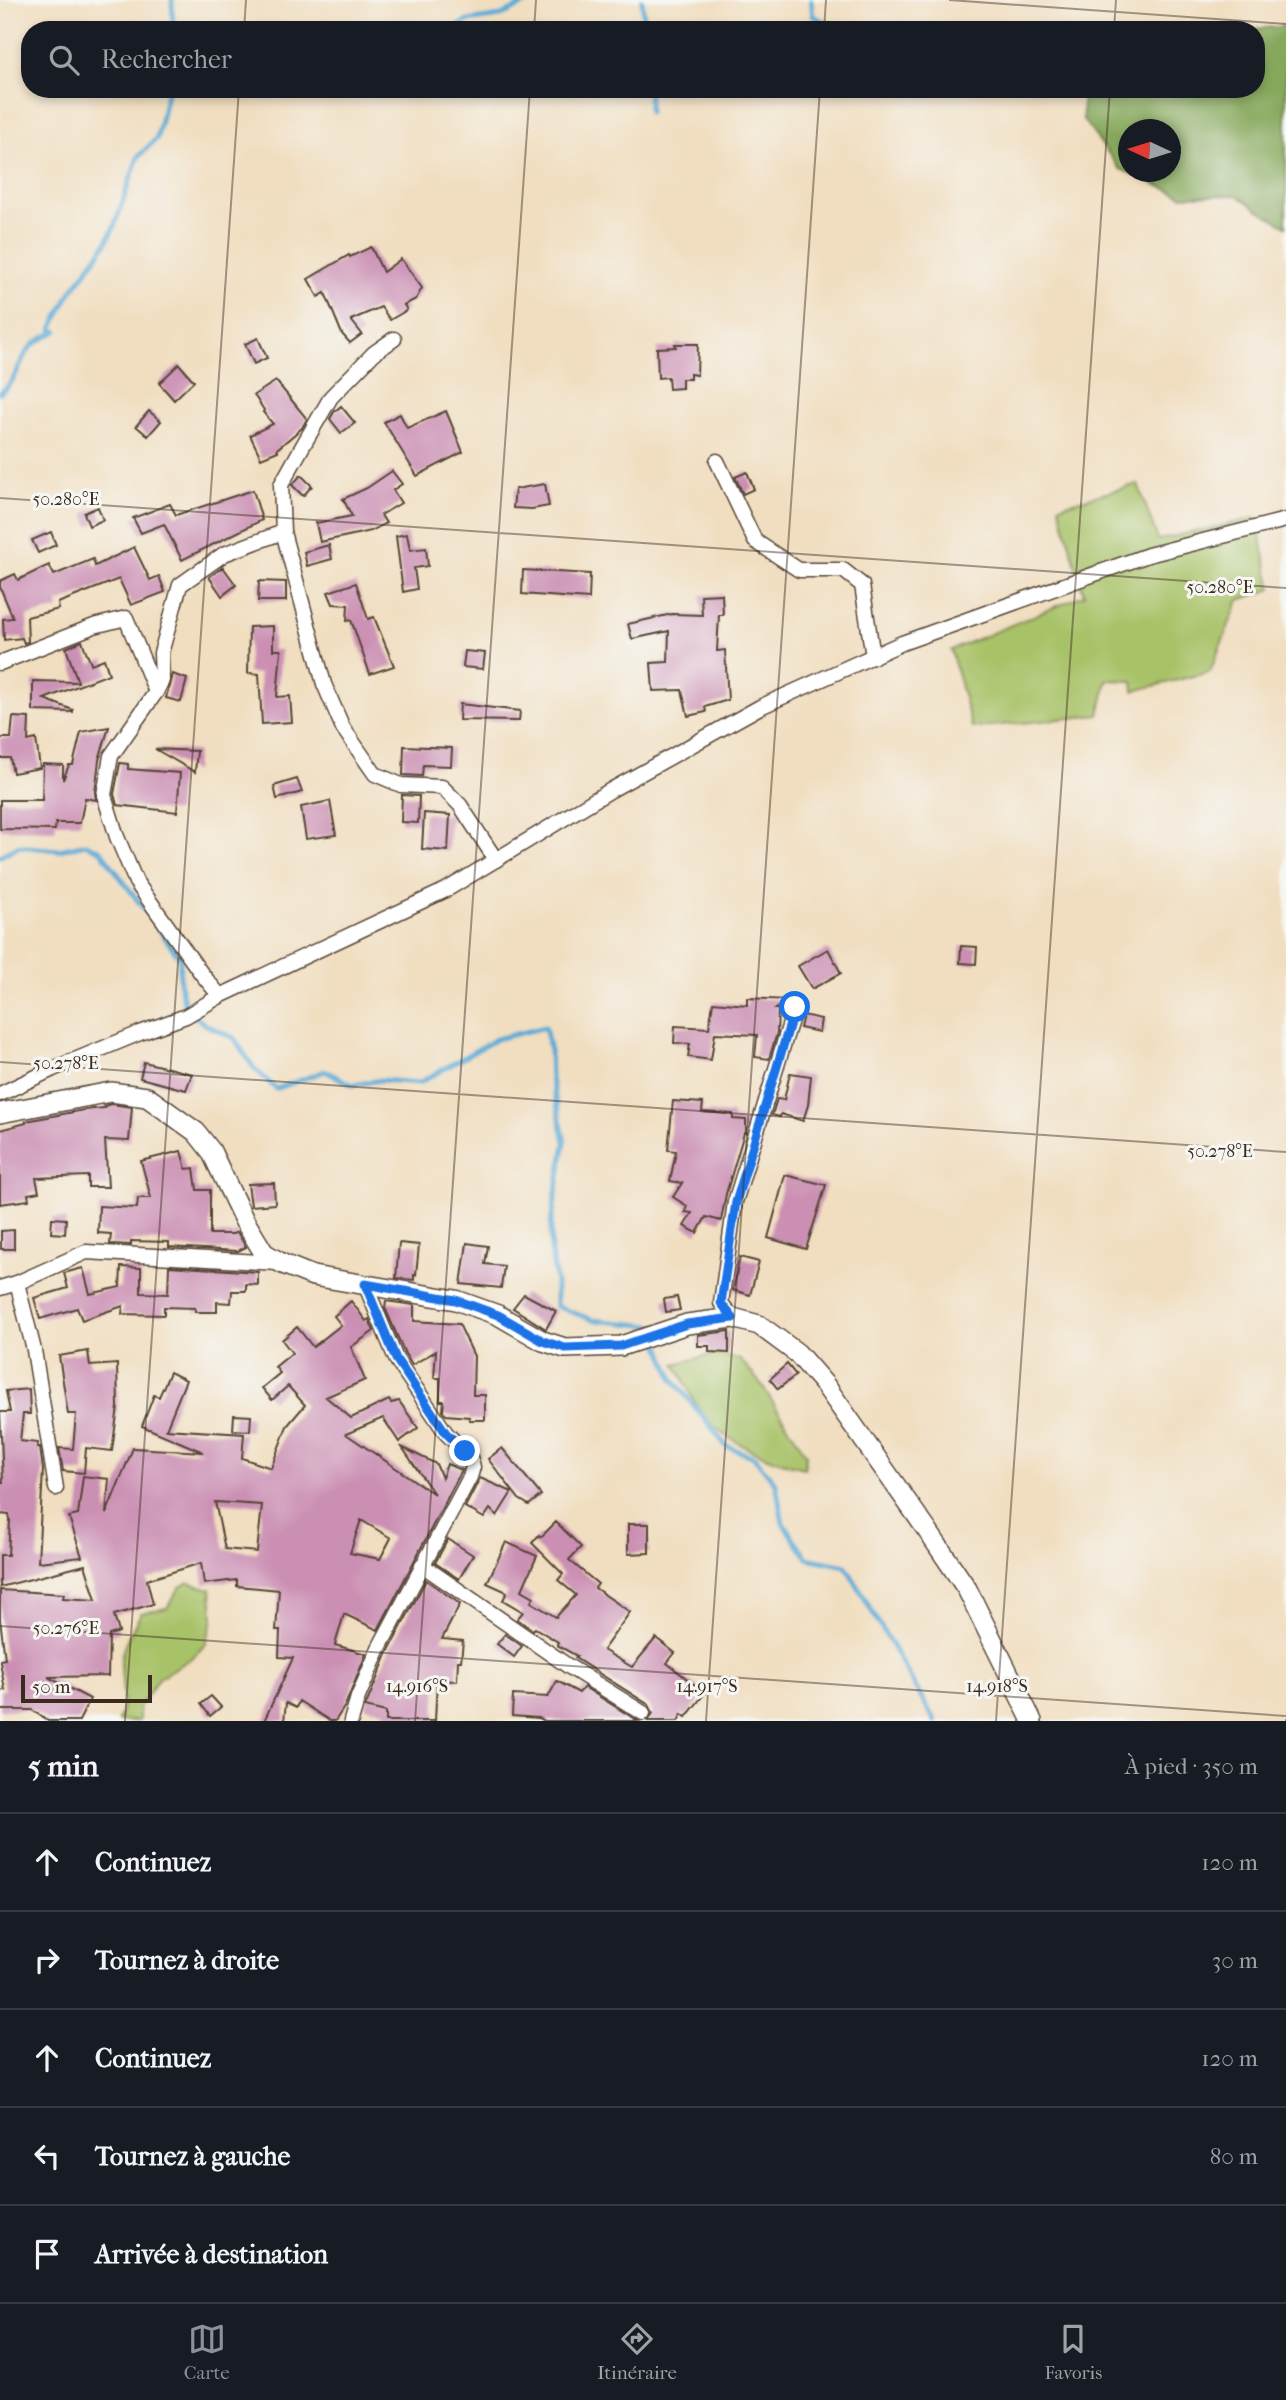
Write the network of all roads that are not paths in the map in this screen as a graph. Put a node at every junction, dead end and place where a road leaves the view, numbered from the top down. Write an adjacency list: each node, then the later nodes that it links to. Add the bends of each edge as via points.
1 (394, 339): 4 (street, via 331,397 318,419 281,485)
2 (717, 461): 5 (street, via 755,541 799,570 843,570 862,586)
3 (1286, 520): 5 (street, via 1148,555)
4 (283, 532): 7 (street, via 224,554 180,585 161,653 162,680); 8 (street, via 324,684 343,727 375,774 401,785 442,787 460,804)
5 (873, 657): 8 (street, via 760,707)
6 (0, 663): 7 (street, via 125,618)
7 (156, 692): 9 (street, via 111,756 104,795 136,882)
8 (496, 860): 9 (street, via 446,890)
9 (220, 996): 11 (street, via 193,1013)
10 (795, 1007): 17 (street, via 736,1202 721,1303)
11 (0, 1094)
12 (0, 1113): 13 (street, via 111,1092 147,1097 196,1132 211,1151 264,1253)
13 (283, 1264): 14 (street, via 86,1252); 15 (street, via 313,1276)
14 (17, 1283): 16 (street); 18 (street, via 34,1350)
15 (365, 1284): 17 (street, via 456,1300 565,1348 621,1346 687,1324); 19 (street, via 396,1359 473,1467)
16 (0, 1288)
17 (733, 1318): 22 (street, via 759,1325 776,1336 825,1385 967,1589)
18 (56, 1488)
19 (422, 1565): 20 (street); 21 (street, via 379,1648)
20 (643, 1713)
21 (351, 1721)
22 (1032, 1721)

